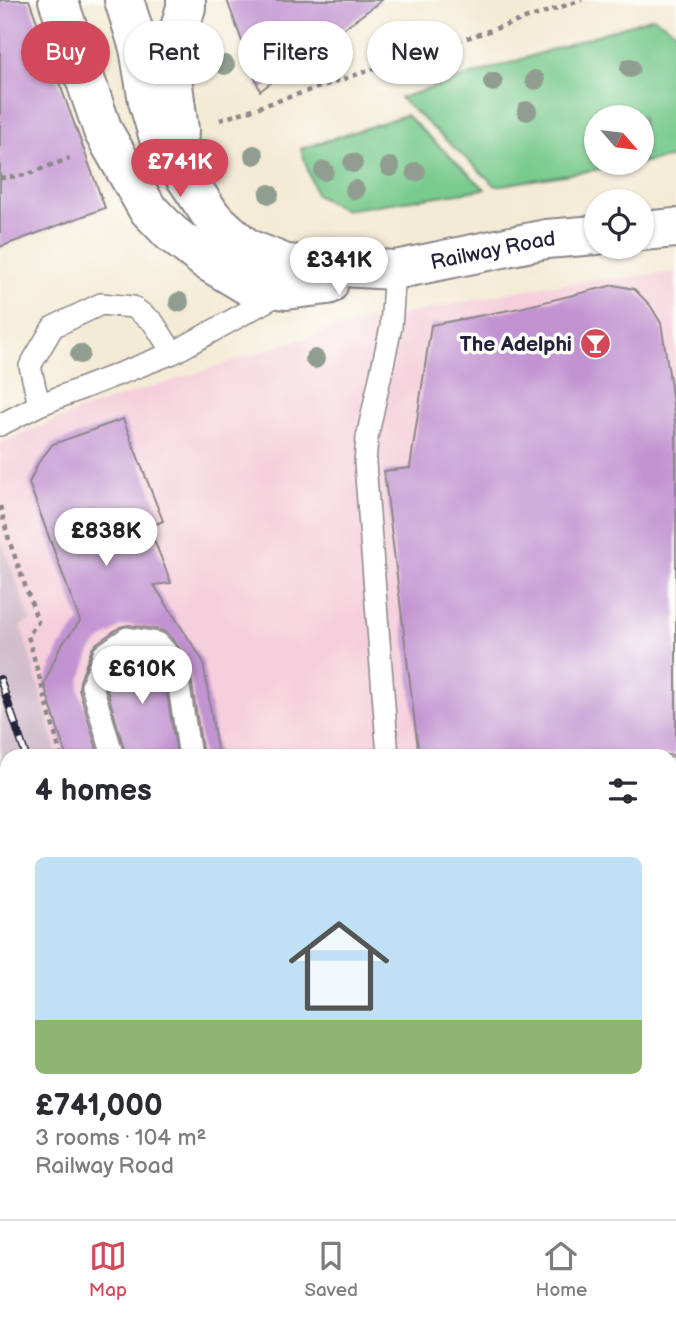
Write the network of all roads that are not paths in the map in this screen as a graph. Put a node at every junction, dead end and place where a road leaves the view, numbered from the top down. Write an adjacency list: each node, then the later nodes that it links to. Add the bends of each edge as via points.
1 (58, 0): 9 (street, via 103,131 148,208 171,233 247,285)
2 (124, 0): 4 (street, Railway Road, via 159,138)
3 (186, 0): 4 (street, via 170,63)
4 (178, 148): 8 (street, Railway Road, via 212,218 246,248 286,264)
5 (676, 228): 6 (street)
6 (654, 230)
7 (584, 236): 8 (street, Railway Road, via 546,239)
8 (395, 270): 9 (street); 15 (lane, via 391,327 365,463)
9 (286, 290): 10 (lane)
10 (173, 353): 11 (lane); 11 (lane, via 153,322 133,307 102,304 53,327 30,366)
11 (39, 405): 12 (lane)
12 (0, 425)
13 (111, 749): 14 (lane, via 92,686 104,654 127,638 158,643 176,662)
14 (189, 749)
15 (387, 749)

